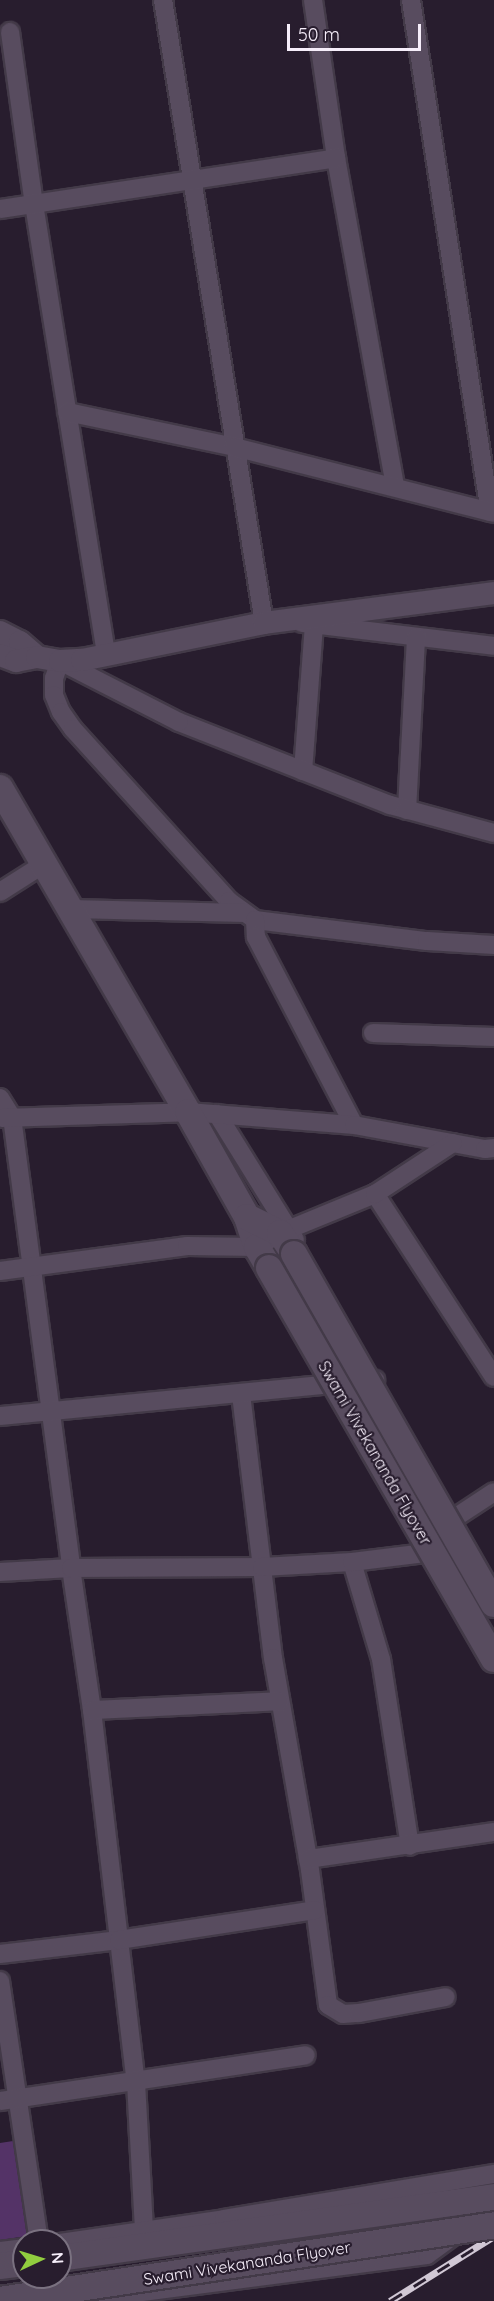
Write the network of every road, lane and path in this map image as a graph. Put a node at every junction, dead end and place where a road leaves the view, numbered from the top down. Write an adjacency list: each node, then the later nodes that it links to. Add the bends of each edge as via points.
1 (163, 0): 6 (street)
2 (313, 0): 5 (street)
3 (411, 0): 12 (street)
4 (10, 32): 7 (street)
5 (336, 158): 6 (street); 11 (street)
6 (190, 178): 7 (street); 10 (street)
7 (34, 204): 8 (street); 9 (street)
8 (0, 209)
9 (67, 412): 10 (street); 20 (street)
10 (234, 447): 11 (street); 14 (street)
11 (395, 487): 12 (street)
12 (492, 513)
13 (494, 592): 14 (street)
14 (272, 622): 15 (street); 20 (street)
15 (314, 625): 17 (street); 23 (street)
16 (0, 632): 21 (street)
17 (416, 637): 18 (street); 25 (street)
18 (494, 646)
19 (0, 655): 21 (street, via 16,661)
20 (106, 655): 22 (street)
21 (37, 657): 22 (street)
22 (60, 661): 23 (street, via 178,722); 30 (street, via 54,695 73,729 229,901)
23 (303, 771): 25 (street)
24 (0, 788): 27 (main road, Swami Vivekananda Flyover)
25 (407, 810): 26 (street)
26 (494, 833)
27 (44, 864): 28 (street); 29 (main road, Swami Vivekananda Flyover)
28 (0, 892)
29 (70, 909): 30 (street); 35 (main road, Swami Vivekananda Flyover)
30 (250, 917): 31 (street, via 427,941); 38 (street, via 256,937)
31 (494, 945)
32 (373, 1033): 33 (street)
33 (494, 1037)
34 (0, 1098): 37 (street)
35 (188, 1112): 36 (street); 37 (street); 42 (main road, Swami Vivekananda Flyover)
36 (217, 1114): 38 (street); 43 (street)
37 (6, 1118): 45 (street)
38 (354, 1125): 39 (street)
39 (453, 1143): 40 (street); 41 (street)
40 (491, 1152)
41 (375, 1194): 43 (street); 47 (street)
42 (247, 1217): 43 (main road); 44 (main road, Swami Vivekananda Flyover)
43 (288, 1239): 44 (street); 48 (street); 60 (main road, Swami Vivekananda Flyover, bridge)
44 (263, 1257): 45 (street, via 187,1246); 61 (main road, Swami Vivekananda Flyover, bridge)
45 (31, 1266): 46 (street); 50 (street)
46 (0, 1270)
47 (494, 1377)
48 (377, 1380): 49 (street); 53 (street)
49 (241, 1394): 50 (street); 56 (street)
50 (51, 1412): 51 (street); 57 (street)
51 (0, 1416)
52 (494, 1492): 53 (street)
53 (456, 1517): 54 (street)
54 (474, 1547): 55 (street); 59 (street)
55 (352, 1562): 56 (street); 65 (street, via 381,1659)
56 (262, 1567): 57 (street); 62 (street)
57 (71, 1568): 58 (street); 63 (street)
58 (0, 1572)
59 (494, 1581)
60 (494, 1604)
61 (494, 1659)
62 (280, 1701): 63 (street); 66 (street)
63 (92, 1710): 68 (street)
64 (494, 1832): 65 (street)
65 (410, 1846): 66 (street)
66 (308, 1859): 67 (street)
67 (315, 1910): 68 (street); 71 (street, via 325,1996 335,2011 359,2013)
68 (119, 1940): 69 (street); 73 (street)
69 (0, 1954)
70 (0, 1981): 74 (street)
71 (446, 1997)
72 (306, 2055): 73 (street)
73 (136, 2082): 74 (street); 81 (street)
74 (19, 2097): 75 (street); 80 (street)
75 (0, 2101)
76 (494, 2174): 81 (street)
77 (494, 2197): 83 (main road, Swami Vivekananda Flyover)
78 (494, 2206): 84 (street, via 427,2255)
79 (494, 2225): 85 (main road, Swami Vivekananda Flyover, bridge)
80 (37, 2229)
81 (144, 2229): 82 (street)
82 (72, 2241)
83 (72, 2256)
84 (145, 2297): 86 (street)
85 (0, 2300)
86 (72, 2301)

